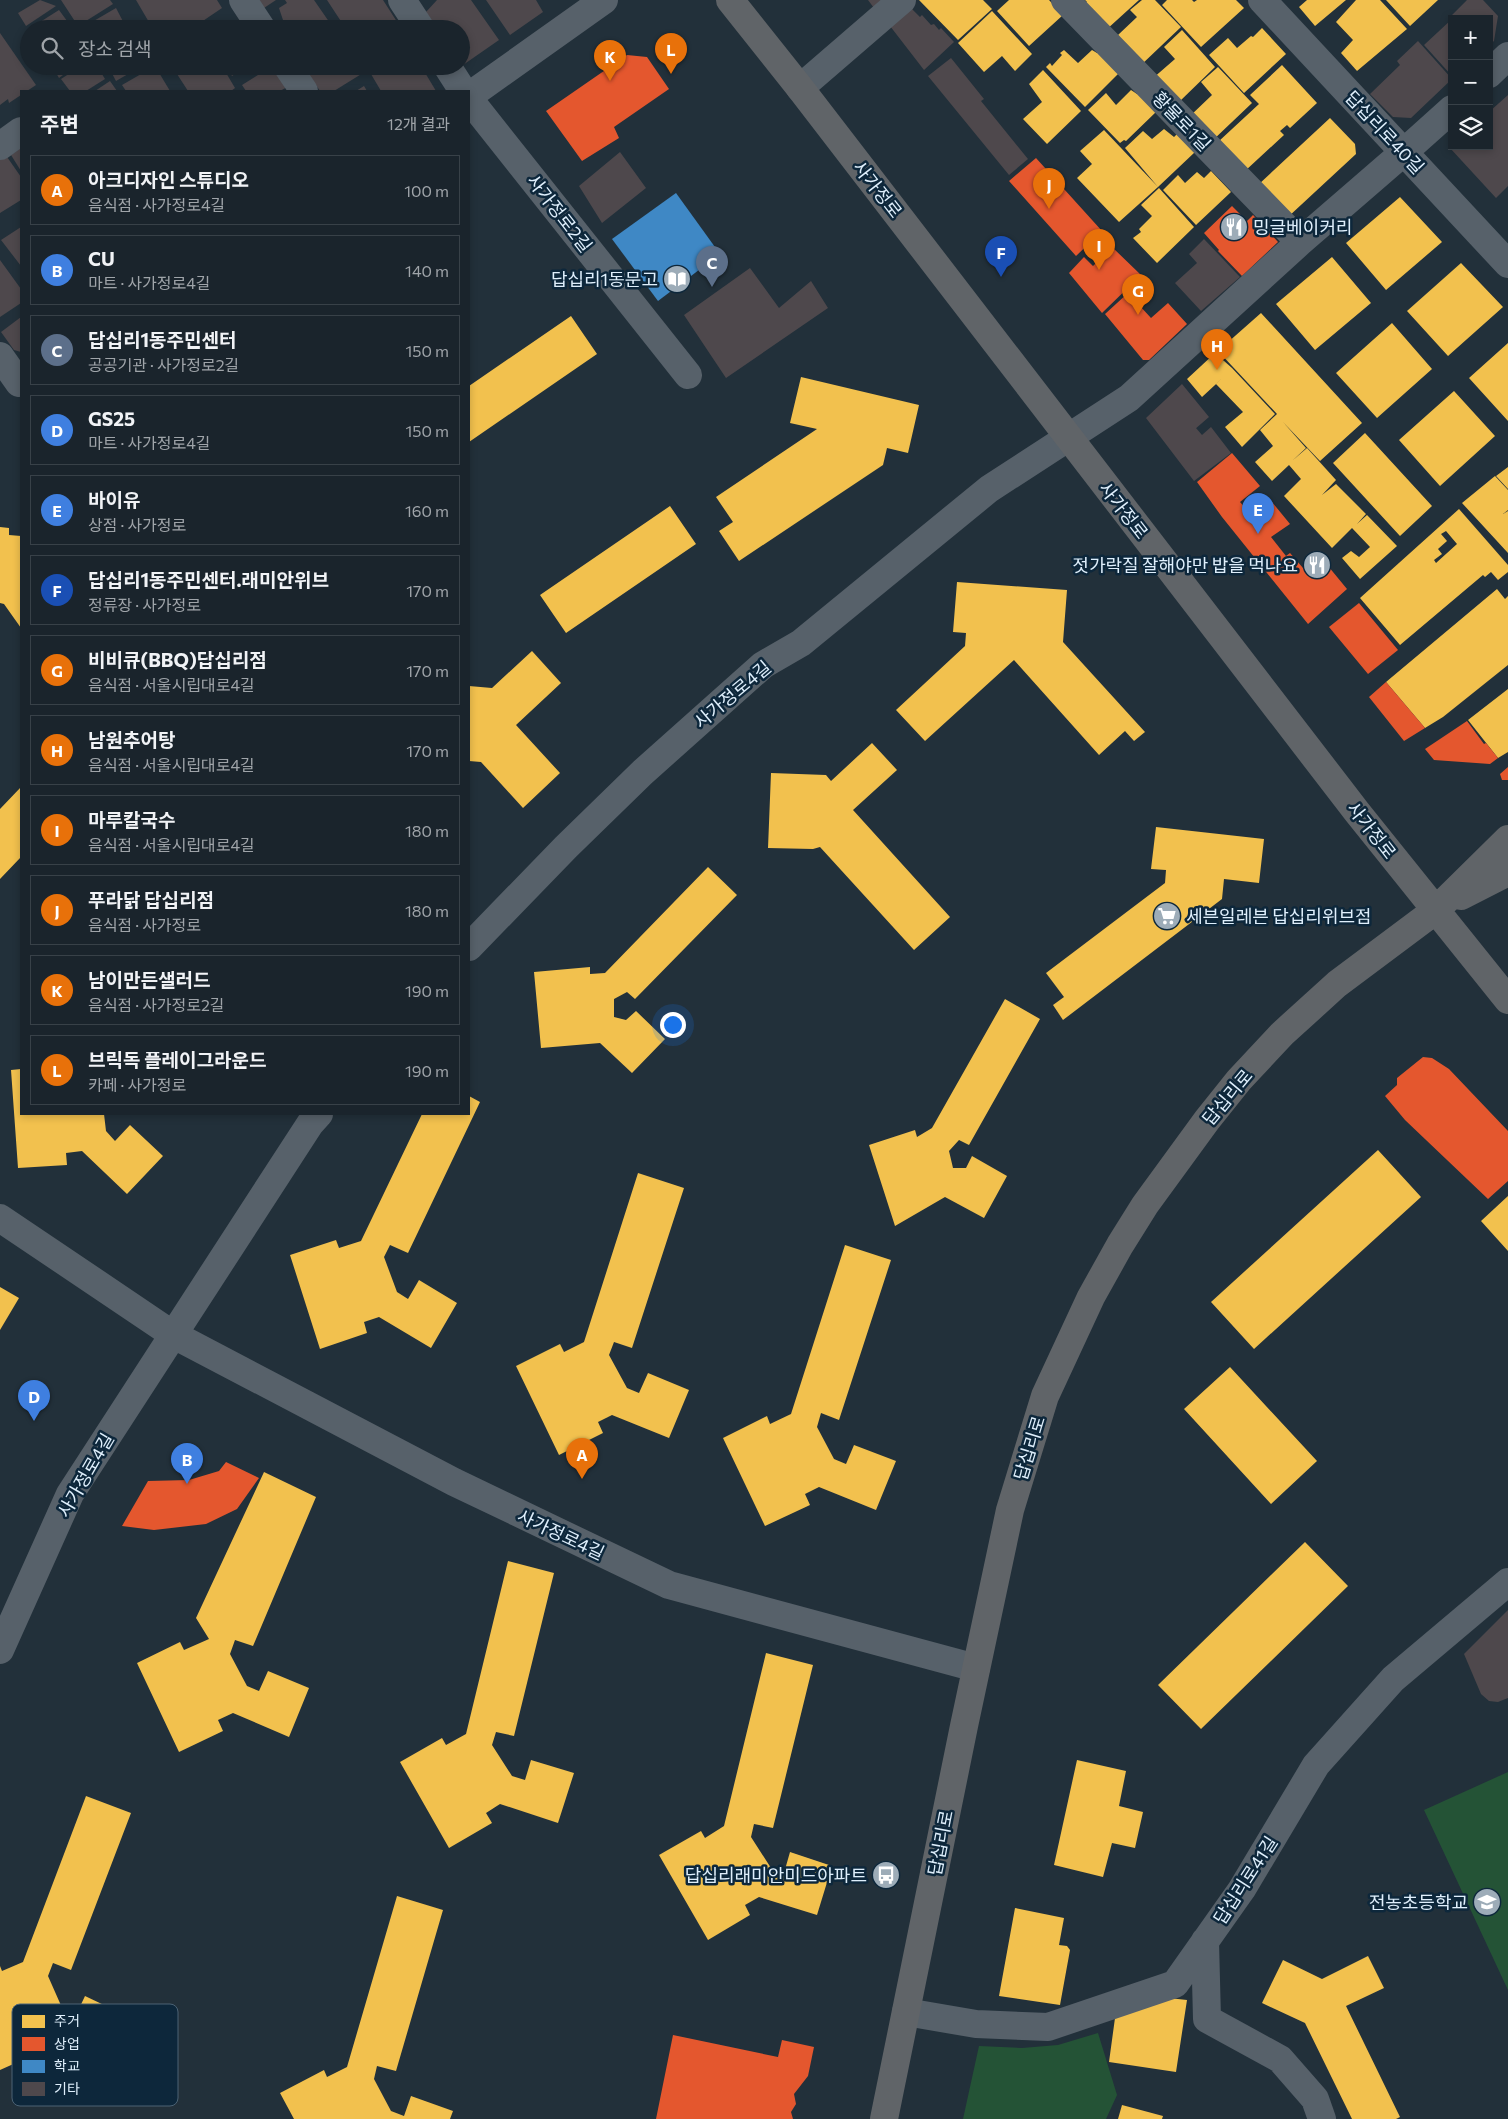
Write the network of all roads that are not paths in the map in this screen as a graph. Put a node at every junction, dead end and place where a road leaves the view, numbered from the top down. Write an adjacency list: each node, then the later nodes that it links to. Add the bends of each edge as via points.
1 (243, 0): 8 (street)
2 (402, 0): 9 (street)
3 (604, 0): 17 (street, 사가정로2길)
4 (730, 0): 14 (main road, 사가정로)
5 (902, 0): 14 (street)
6 (1065, 0): 23 (street, 황물로1길)
7 (1262, 0): 22 (street, 답십리로40길)
8 (256, 20)
9 (416, 20)
10 (1508, 56): 11 (street)
11 (1493, 70)
12 (293, 75): 15 (street)
13 (453, 75): 16 (street)
14 (800, 88): 28 (main road, 사가정로)
15 (303, 90)
16 (463, 90)
17 (470, 96)
18 (470, 98): 26 (street, 사가정로2길)
19 (1448, 112): 22 (street, 사가정로4길)
20 (20, 132): 21 (street)
21 (0, 146)
22 (1404, 152): 23 (street, 사가정로4길); 24 (street, 답십리로40길)
23 (1300, 242): 28 (street, 사가정로4길, via 1129,398)
24 (1508, 264)
25 (0, 356): 27 (street)
26 (688, 375)
27 (13, 387)
28 (1070, 436): 31 (main road, 사가정로, via 1181,584); 32 (street, 사가정로4길, via 989,489 800,643 763,665 643,772)
29 (1508, 839): 31 (main road, 답십리로)
30 (1508, 872): 31 (main road, 답십리로)
31 (1436, 910): 33 (main road, 사가정로); 39 (main road, 답십리로, via 1337,984 1282,1034 1239,1080 1173,1165 1120,1245 1091,1297 1045,1396 1010,1510)
32 (470, 946)
33 (1508, 1000)
34 (318, 1115): 36 (street, 사가정로4길)
35 (0, 1218): 36 (street, 사가정로4길)
36 (172, 1334): 38 (street, 사가정로4길, via 70,1494); 39 (street, 사가정로4길, via 454,1482 669,1585)
37 (1508, 1582): 40 (street, 답십리로41길, via 1393,1679 1316,1765 1242,1889)
38 (0, 1650)
39 (976, 1668): 41 (main road, 답십리로)
40 (1205, 1941): 41 (street, 답십리로41길, via 1175,1984 1048,2027 976,2024); 43 (street, via 1207,2019 1280,2059 1314,2100)
41 (906, 2012): 42 (main road, 답십리로)
42 (884, 2119)
43 (1322, 2119)

